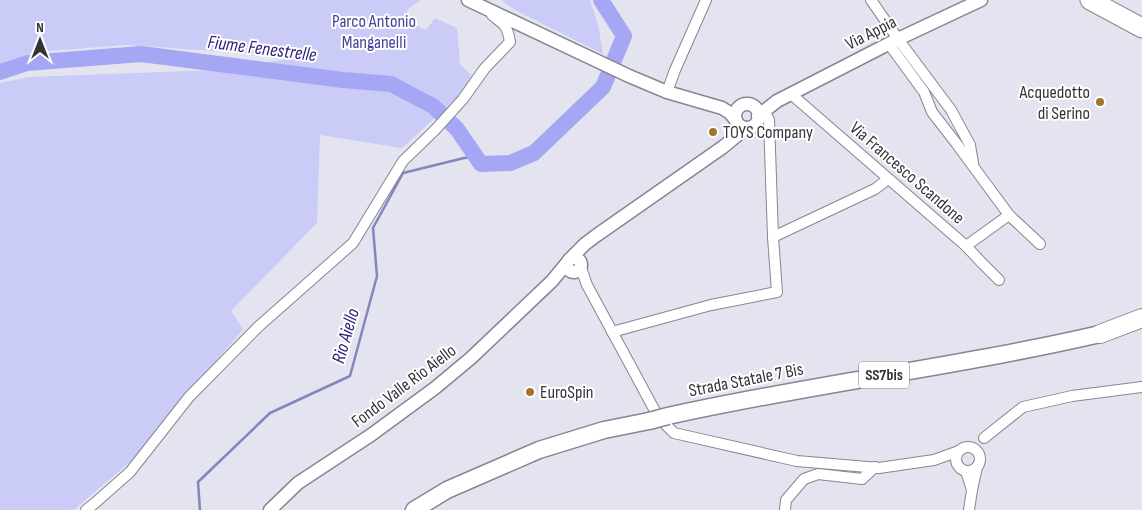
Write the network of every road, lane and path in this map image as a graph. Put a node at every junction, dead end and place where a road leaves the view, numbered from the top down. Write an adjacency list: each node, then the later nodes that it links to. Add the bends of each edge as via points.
1 (468, 0): 6 (street)
2 (706, 0): 11 (street)
3 (871, 0): 9 (street)
4 (981, 0): 9 (street, Via Appia)
5 (1108, 2): 7 (highway); 8 (highway)
6 (492, 12): 11 (street); 39 (street, via 506,26 510,42 484,68 463,99 403,162 354,243 258,327 189,397 130,472)
7 (1142, 16)
8 (1142, 28)
9 (893, 41): 10 (street); 12 (street, Via Appia); 13 (street)
10 (935, 88): 13 (street); 17 (street, via 970,145)
11 (668, 92): 14 (street)
12 (791, 94): 15 (street, Via Appia); 18 (street, Via Francesco Scandone)
13 (926, 96): 17 (street, via 932,112)
14 (722, 108): 15 (street); 16 (street)
15 (754, 110): 16 (street, via 736,113); 16 (street, Via Appia, via 756,123 750,128); 20 (street, via 769,120)
16 (740, 124): 23 (street, via 734,137 723,147 585,244)
17 (973, 167): 19 (street)
18 (888, 179): 20 (street, via 875,189); 22 (street, Via Francesco Scandone)
19 (1010, 215): 21 (street); 22 (street)
20 (773, 237): 27 (street, via 777,292 711,305)
21 (1040, 244)
22 (966, 246): 24 (street, Via Francesco Scandone)
23 (573, 266): 27 (street); 40 (street, Fondo Valle Rio Aiello, via 552,280 435,388 298,483)
24 (999, 280)
25 (1142, 318): 28 (highway, SS7bis)
26 (1142, 323): 28 (highway, SS7bis)
27 (612, 332): 30 (street)
28 (1100, 334): 30 (main road, Strada Statale 7 Bis / SS7bis)
29 (1142, 387): 31 (street, via 1072,396 1023,407)
30 (659, 417): 36 (street, via 674,434 798,460); 41 (main road, Strada Statale 7 Bis / SS7bis, via 539,450 447,490)
31 (984, 438): 32 (street); 33 (street)
32 (963, 449): 33 (street, via 970,447); 34 (street); 37 (street, via 956,458)
33 (980, 456): 35 (street)
34 (934, 460): 36 (street); 37 (street)
35 (977, 467): 37 (street, via 970,471); 38 (street)
36 (874, 468): 42 (street, via 862,479 818,474 804,479 786,500)
37 (962, 468): 38 (street)
38 (972, 490): 43 (street)
39 (86, 510)
40 (270, 510)
41 (414, 510)
42 (785, 510)
43 (969, 510)

